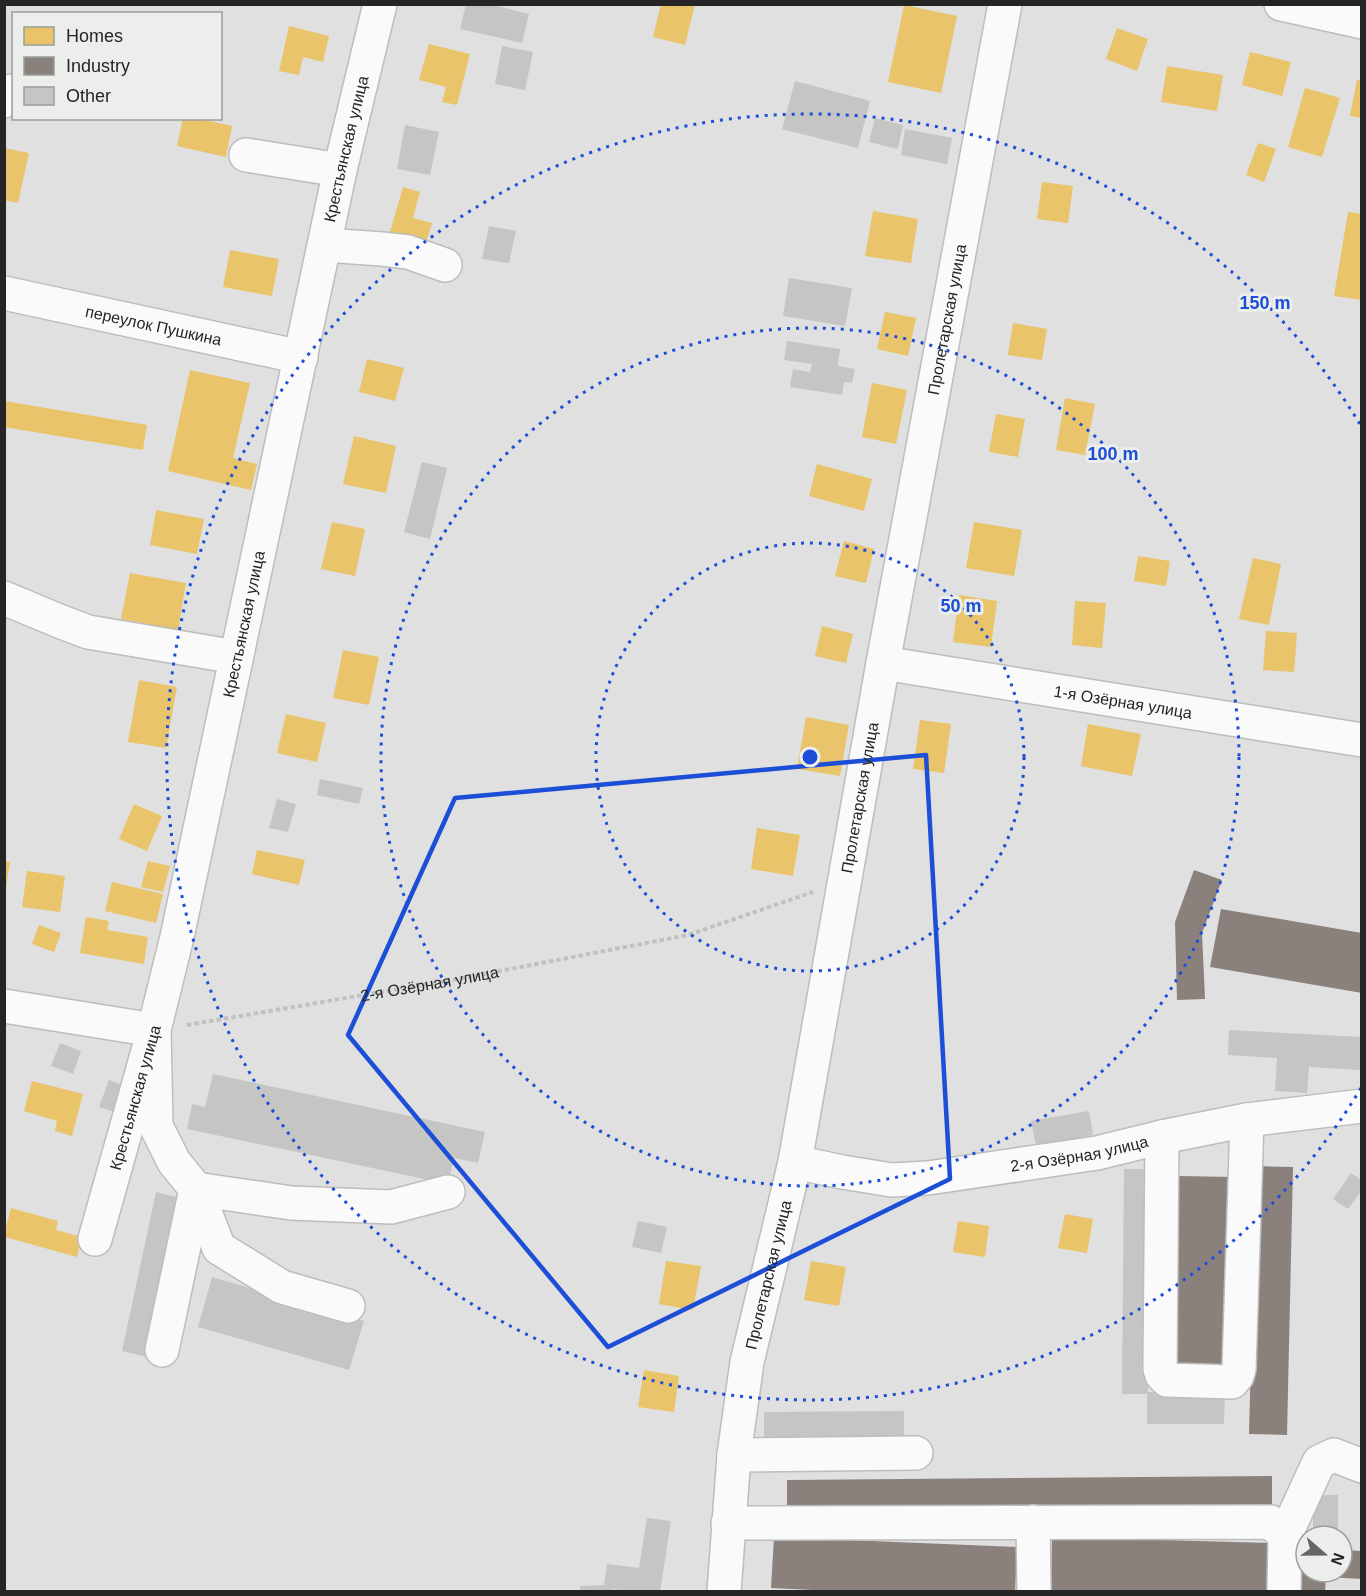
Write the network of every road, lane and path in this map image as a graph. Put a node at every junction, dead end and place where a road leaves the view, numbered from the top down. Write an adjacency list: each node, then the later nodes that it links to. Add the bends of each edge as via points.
1 (380, 4): 6 (street, Крестьянская улица)
2 (1005, 4): 13 (street, Пролетарская улица)
3 (1281, 4): 4 (street)
4 (1362, 22)
5 (246, 155): 6 (street)
6 (340, 170): 7 (street, Крестьянская улица)
7 (325, 245): 8 (street, via 408,252); 10 (street, Крестьянская улица)
8 (445, 265)
9 (4, 293): 10 (street, переулок Пушкина)
10 (301, 357): 12 (street, Крестьянская улица)
11 (4, 598): 12 (street, via 88,632)
12 (236, 657): 17 (street, Крестьянская улица)
13 (883, 663): 14 (street, 1-я Озёрная улица); 15 (street, Пролетарская улица)
14 (1362, 740)
15 (845, 881): 17 (path, 2-я Озёрная улица, via 688,935 458,980); 21 (street, Пролетарская улица)
16 (4, 1006): 17 (street)
17 (154, 1030): 22 (street, via 156,1126 174,1162); 24 (street, Крестьянская улица)
18 (1362, 1106): 19 (street, 2-я Озёрная улица)
19 (1247, 1120): 20 (street, 2-я Озёрная улица); 20 (street, via 1239,1369 1232,1382 1167,1380 1160,1369)
20 (1162, 1137): 21 (street, 2-я Озёрная улица, via 1097,1153 928,1178 892,1180)
21 (795, 1162): 28 (street, Пролетарская улица, via 747,1362)
22 (196, 1189): 23 (street, via 291,1203 391,1207); 25 (street, via 219,1248 282,1287); 26 (street)
23 (448, 1192)
24 (95, 1239)
25 (348, 1306)
26 (162, 1350)
27 (916, 1452): 28 (street)
28 (734, 1455): 31 (street, Пролетарская улица)
29 (1362, 1466): 32 (street, via 1334,1455 1319,1462)
30 (1033, 1522): 31 (street); 32 (street, via 1271,1522); 34 (street)
31 (728, 1523): 33 (street, Пролетарская улица)
32 (1285, 1536): 35 (street)
33 (724, 1592)
34 (1034, 1592)
35 (1284, 1592)

